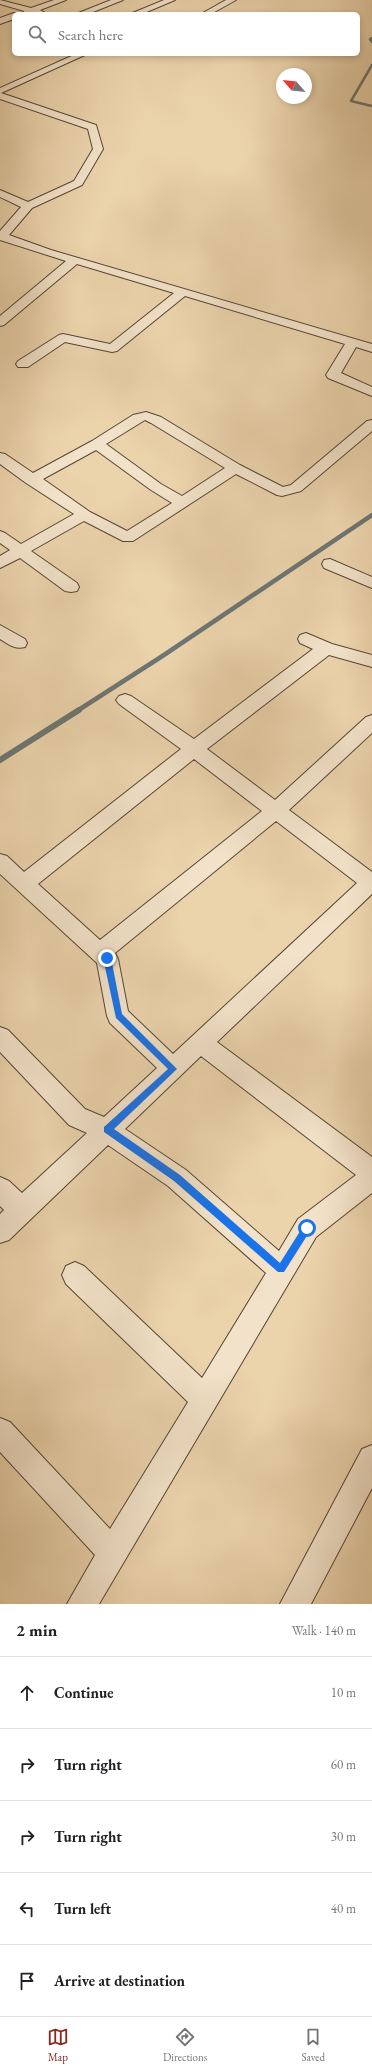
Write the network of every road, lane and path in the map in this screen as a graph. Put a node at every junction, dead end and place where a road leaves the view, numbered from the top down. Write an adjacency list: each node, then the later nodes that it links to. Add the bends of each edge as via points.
1 (61, 0): 6 (street)
2 (119, 0): 9 (street)
3 (171, 0): 10 (street)
4 (232, 0): 11 (street)
5 (0, 1): 6 (street)
6 (32, 10): 7 (street); 8 (street)
7 (26, 12)
8 (38, 12)
9 (86, 12)
10 (139, 12)
11 (209, 12)
12 (12, 17): 13 (street)
13 (0, 21)
14 (79, 56): 15 (street)
15 (0, 91)
16 (0, 96): 18 (street, via 93,127 98,149 78,183)
17 (0, 193): 18 (street)
18 (28, 206): 19 (street)
19 (1, 236): 20 (street)
20 (75, 260): 21 (street); 22 (street)
21 (184, 292): 23 (street); 25 (street, via 112,348 63,338)
22 (0, 322)
23 (353, 342): 24 (street); 26 (street, via 333,375)
24 (372, 348)
25 (22, 364)
26 (372, 392)
27 (372, 424): 30 (street, via 296,488 282,492)
28 (97, 444): 30 (street, via 138,418 146,416); 31 (street); 32 (street, via 156,487)
29 (0, 457): 31 (street)
30 (235, 468): 32 (street)
31 (31, 480): 33 (street)
32 (183, 503): 33 (street, via 128,538)
33 (85, 514): 35 (street)
34 (0, 536): 35 (street)
35 (21, 551): 36 (street); 39 (street)
36 (0, 563)
37 (330, 564): 38 (street)
38 (372, 583)
39 (71, 586)
40 (0, 631): 42 (street)
41 (306, 639): 43 (street)
42 (19, 643)
43 (326, 648): 44 (street); 47 (street)
44 (372, 661)
45 (125, 700): 47 (street)
46 (372, 722): 48 (street)
47 (194, 749): 48 (street); 51 (street)
48 (276, 811): 50 (street); 52 (street)
49 (0, 862): 51 (street)
50 (372, 882): 54 (street)
51 (24, 883): 52 (street)
52 (100, 952): 55 (street, via 107,958 118,1016)
53 (0, 1037): 56 (street, via 77,1117)
54 (201, 1043): 55 (street); 57 (street)
55 (173, 1069): 56 (street)
56 (107, 1130): 60 (street); 62 (street, via 177,1178)
57 (372, 1172)
58 (372, 1178): 62 (street, via 307,1228)
59 (0, 1189): 60 (street)
60 (21, 1210): 61 (street)
61 (0, 1231)
62 (281, 1269): 64 (street)
63 (75, 1275): 64 (street)
64 (204, 1399): 67 (street)
65 (0, 1432): 67 (street)
66 (372, 1459): 69 (street)
67 (113, 1553): 68 (street)
68 (82, 1604)
69 (295, 1604)

